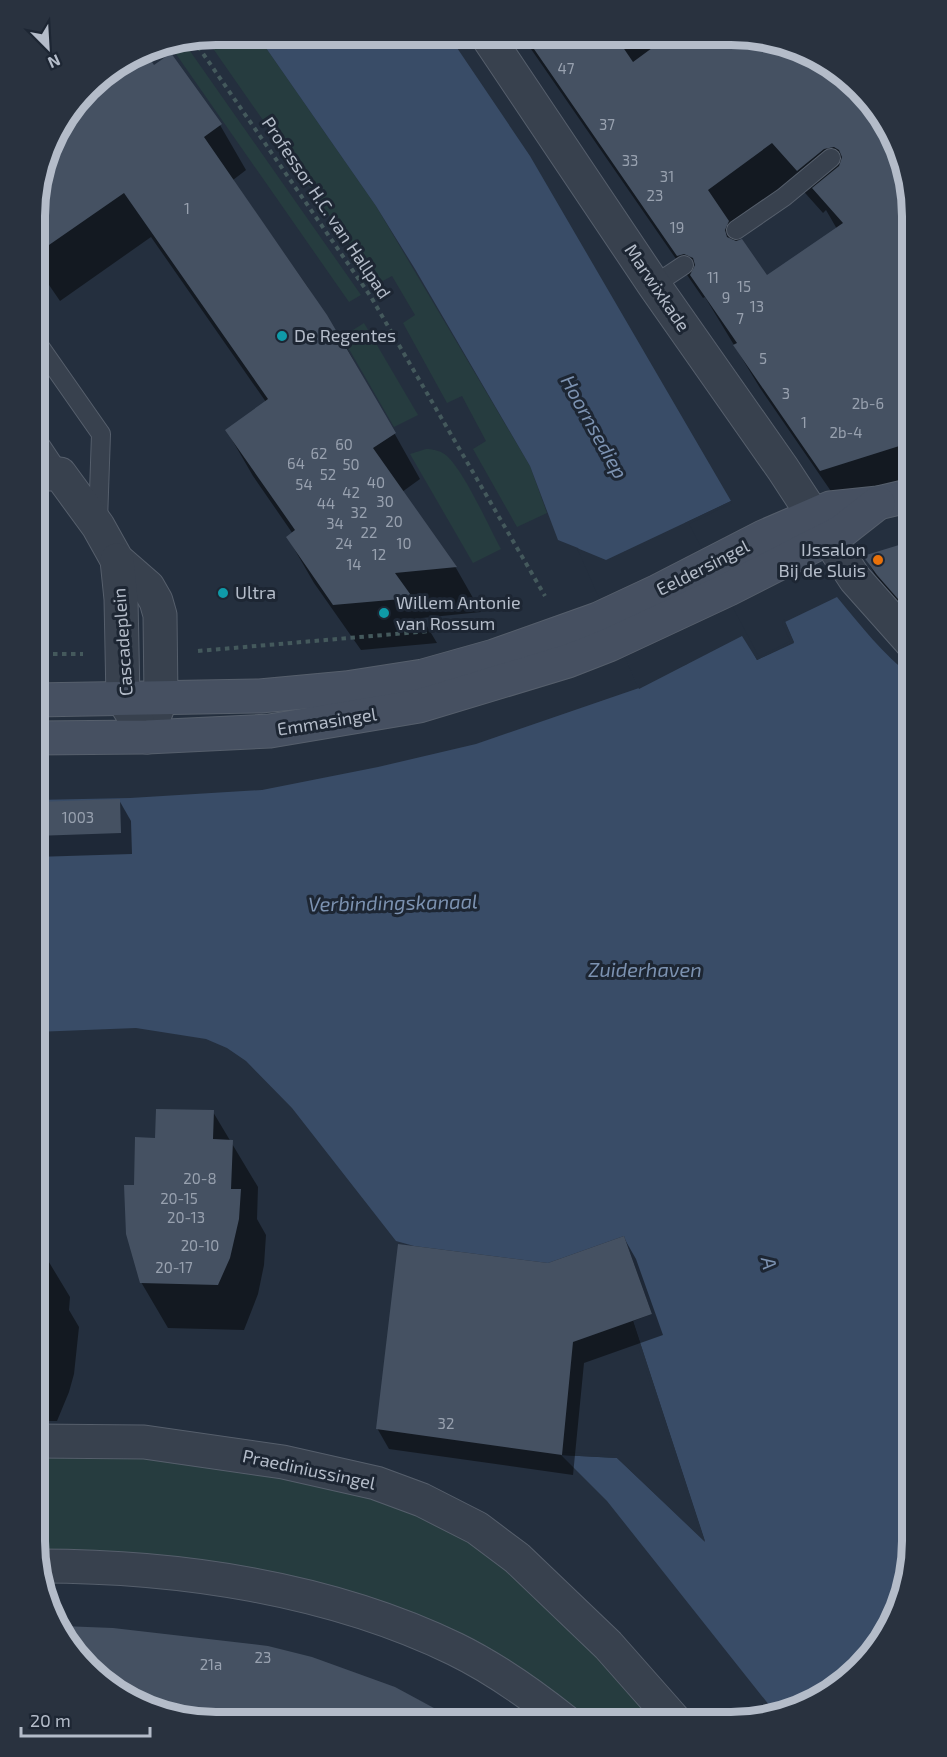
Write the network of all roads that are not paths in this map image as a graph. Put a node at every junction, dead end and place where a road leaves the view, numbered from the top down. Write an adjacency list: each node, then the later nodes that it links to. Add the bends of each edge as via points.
1 (493, 45): 5 (street, Marwixkade)
2 (831, 158): 3 (lane)
3 (736, 230)
4 (684, 265): 5 (lane)
5 (654, 285): 10 (street, Marwixkade)
6 (45, 354): 9 (lane, via 100,434)
7 (48, 474): 9 (street, Cascadeplein)
8 (902, 497): 10 (main road, Eeldersingel, via 878,503 842,532)
9 (98, 526): 11 (street, Cascadeplein)
10 (821, 527): 12 (main road, Eeldersingel); 13 (street, Marwixkade, via 855,579)
11 (117, 560): 14 (street, Cascadeplein, via 148,587 156,601 160,615); 15 (street, Cascadeplein)
12 (604, 632): 14 (main road, Emmasingel, via 423,676 346,688 260,696); 17 (main road, Emmasingel, via 568,661 419,706 270,731)
13 (902, 632)
14 (161, 698): 15 (main road, Emmasingel); 17 (street, Cascadeplein)
15 (123, 699): 16 (main road, Emmasingel); 17 (street, Cascadeplein)
16 (45, 700)
17 (147, 737): 18 (main road, Emmasingel)
18 (45, 738)
19 (45, 1441): 22 (street, Praediniussingel, via 144,1442 272,1460 376,1483 422,1500 477,1528 517,1558 608,1644)
20 (47, 1566): 21 (street, via 141,1570 208,1578 332,1604 456,1650)
21 (552, 1712)
22 (667, 1712)

